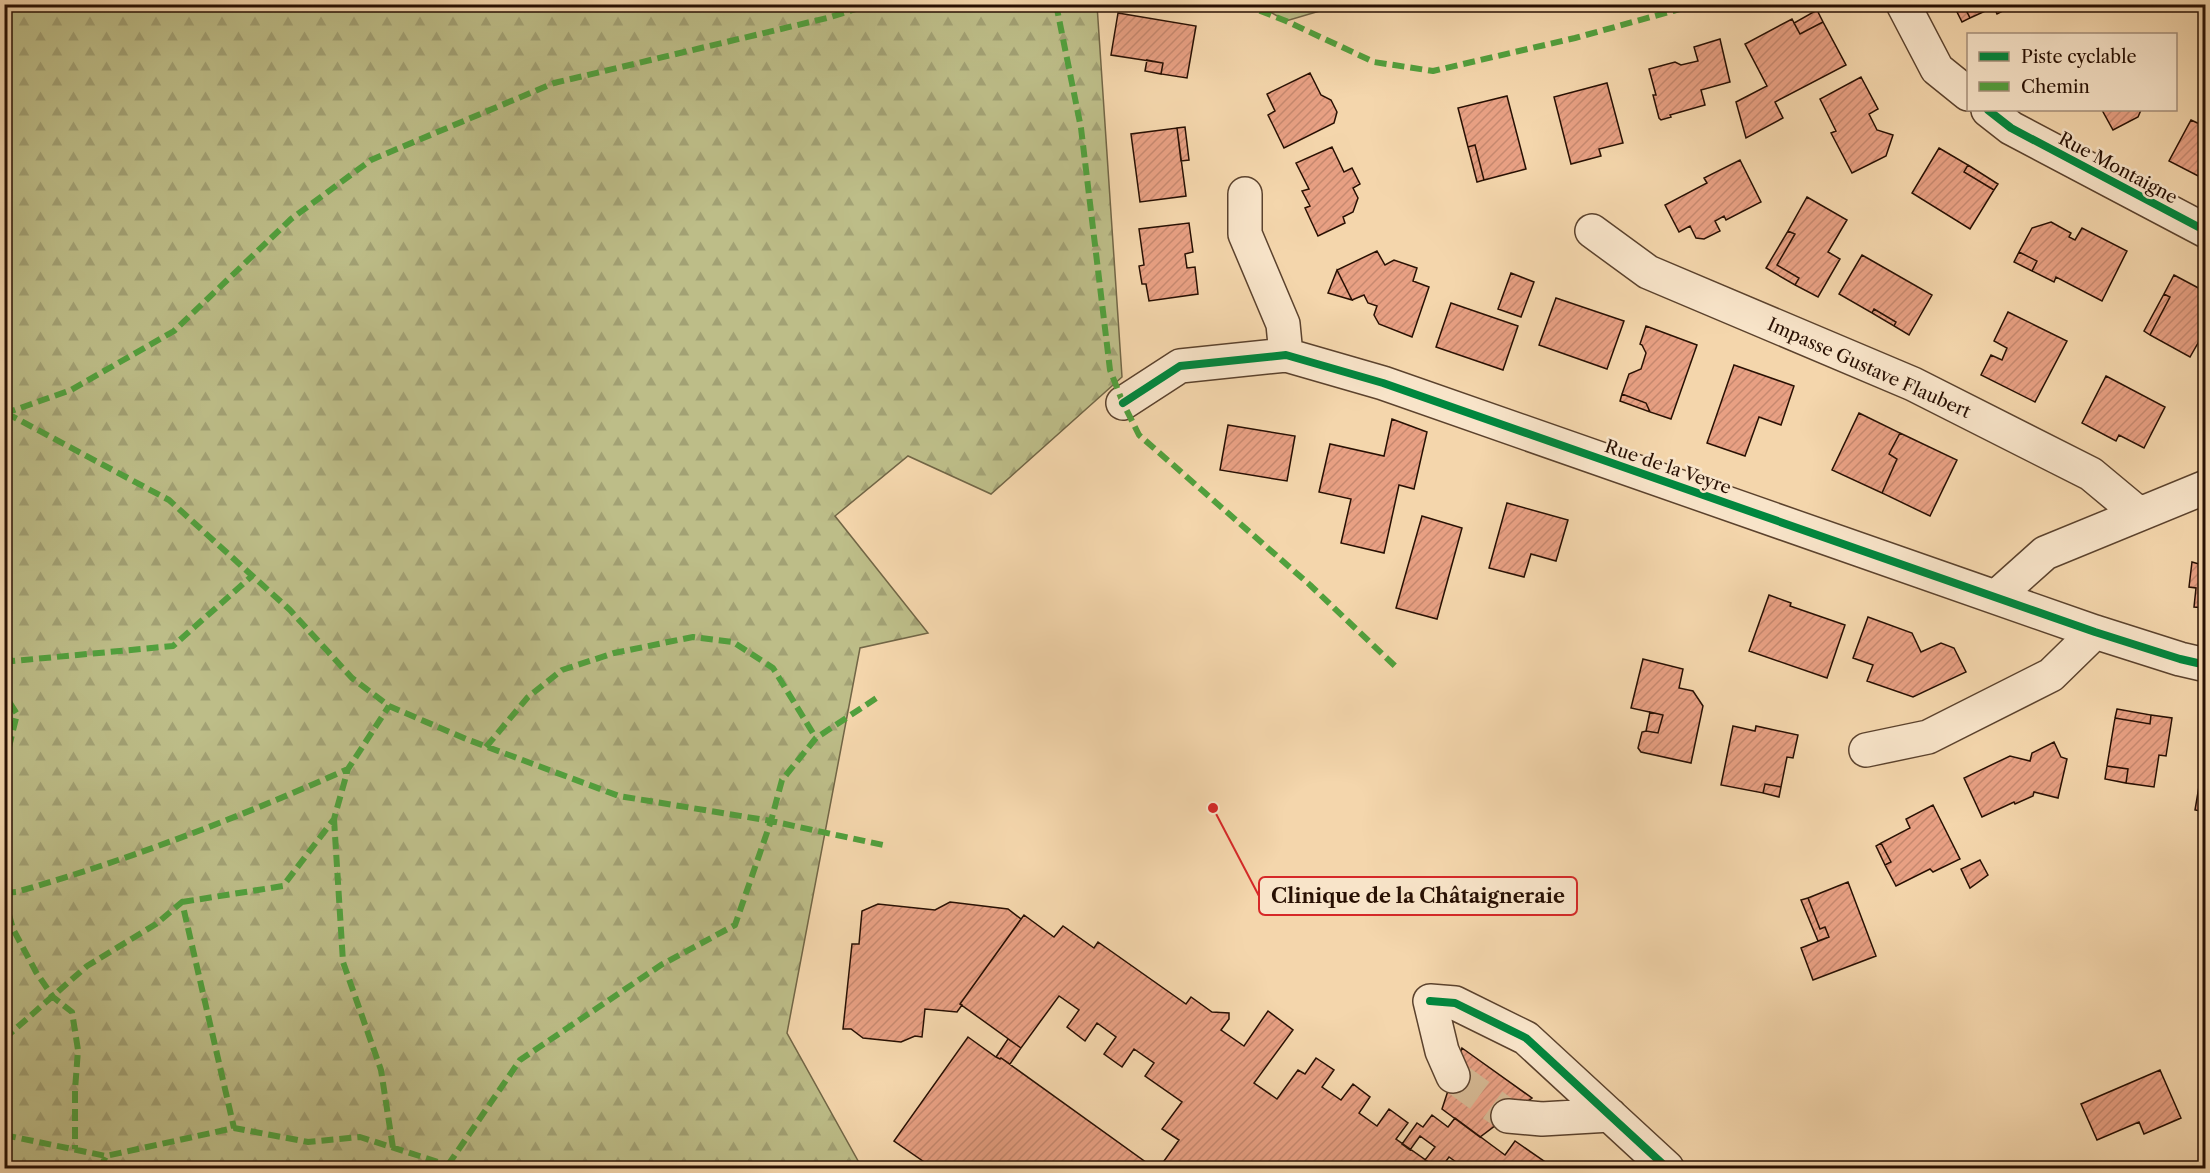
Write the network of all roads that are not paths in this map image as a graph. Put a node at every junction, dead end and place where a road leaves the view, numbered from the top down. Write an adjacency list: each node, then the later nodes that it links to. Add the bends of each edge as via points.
1 (1903, 4): 2 (street, via 1937,69)
2 (1967, 93)
3 (1989, 111): 6 (street, Rue Montaigne, via 2011,128)
4 (1245, 194): 7 (street, via 1245,234 1283,324)
5 (1592, 231): 10 (street, Impasse Gustave Flaubert, via 1648,272 1912,384 2091,474)
6 (2205, 231)
7 (1286, 355): 8 (street, Rue de la Veyre, via 1180,366); 11 (street, Rue de la Veyre, via 1383,383)
8 (1123, 403)
9 (2205, 487): 10 (street)
10 (2139, 514): 11 (street, via 2045,553)
11 (1997, 596): 12 (street, Rue de la Veyre)
12 (2095, 632): 13 (street, Rue de la Veyre); 14 (street, via 2051,675 1928,737)
13 (2205, 664)
14 (1866, 750)
15 (1453, 1076): 16 (street, via 1442,1051 1430,1001 1455,1003 1526,1038)
16 (1610, 1115): 17 (street, via 1542,1119); 18 (street)
17 (1508, 1116)
18 (1667, 1168)

